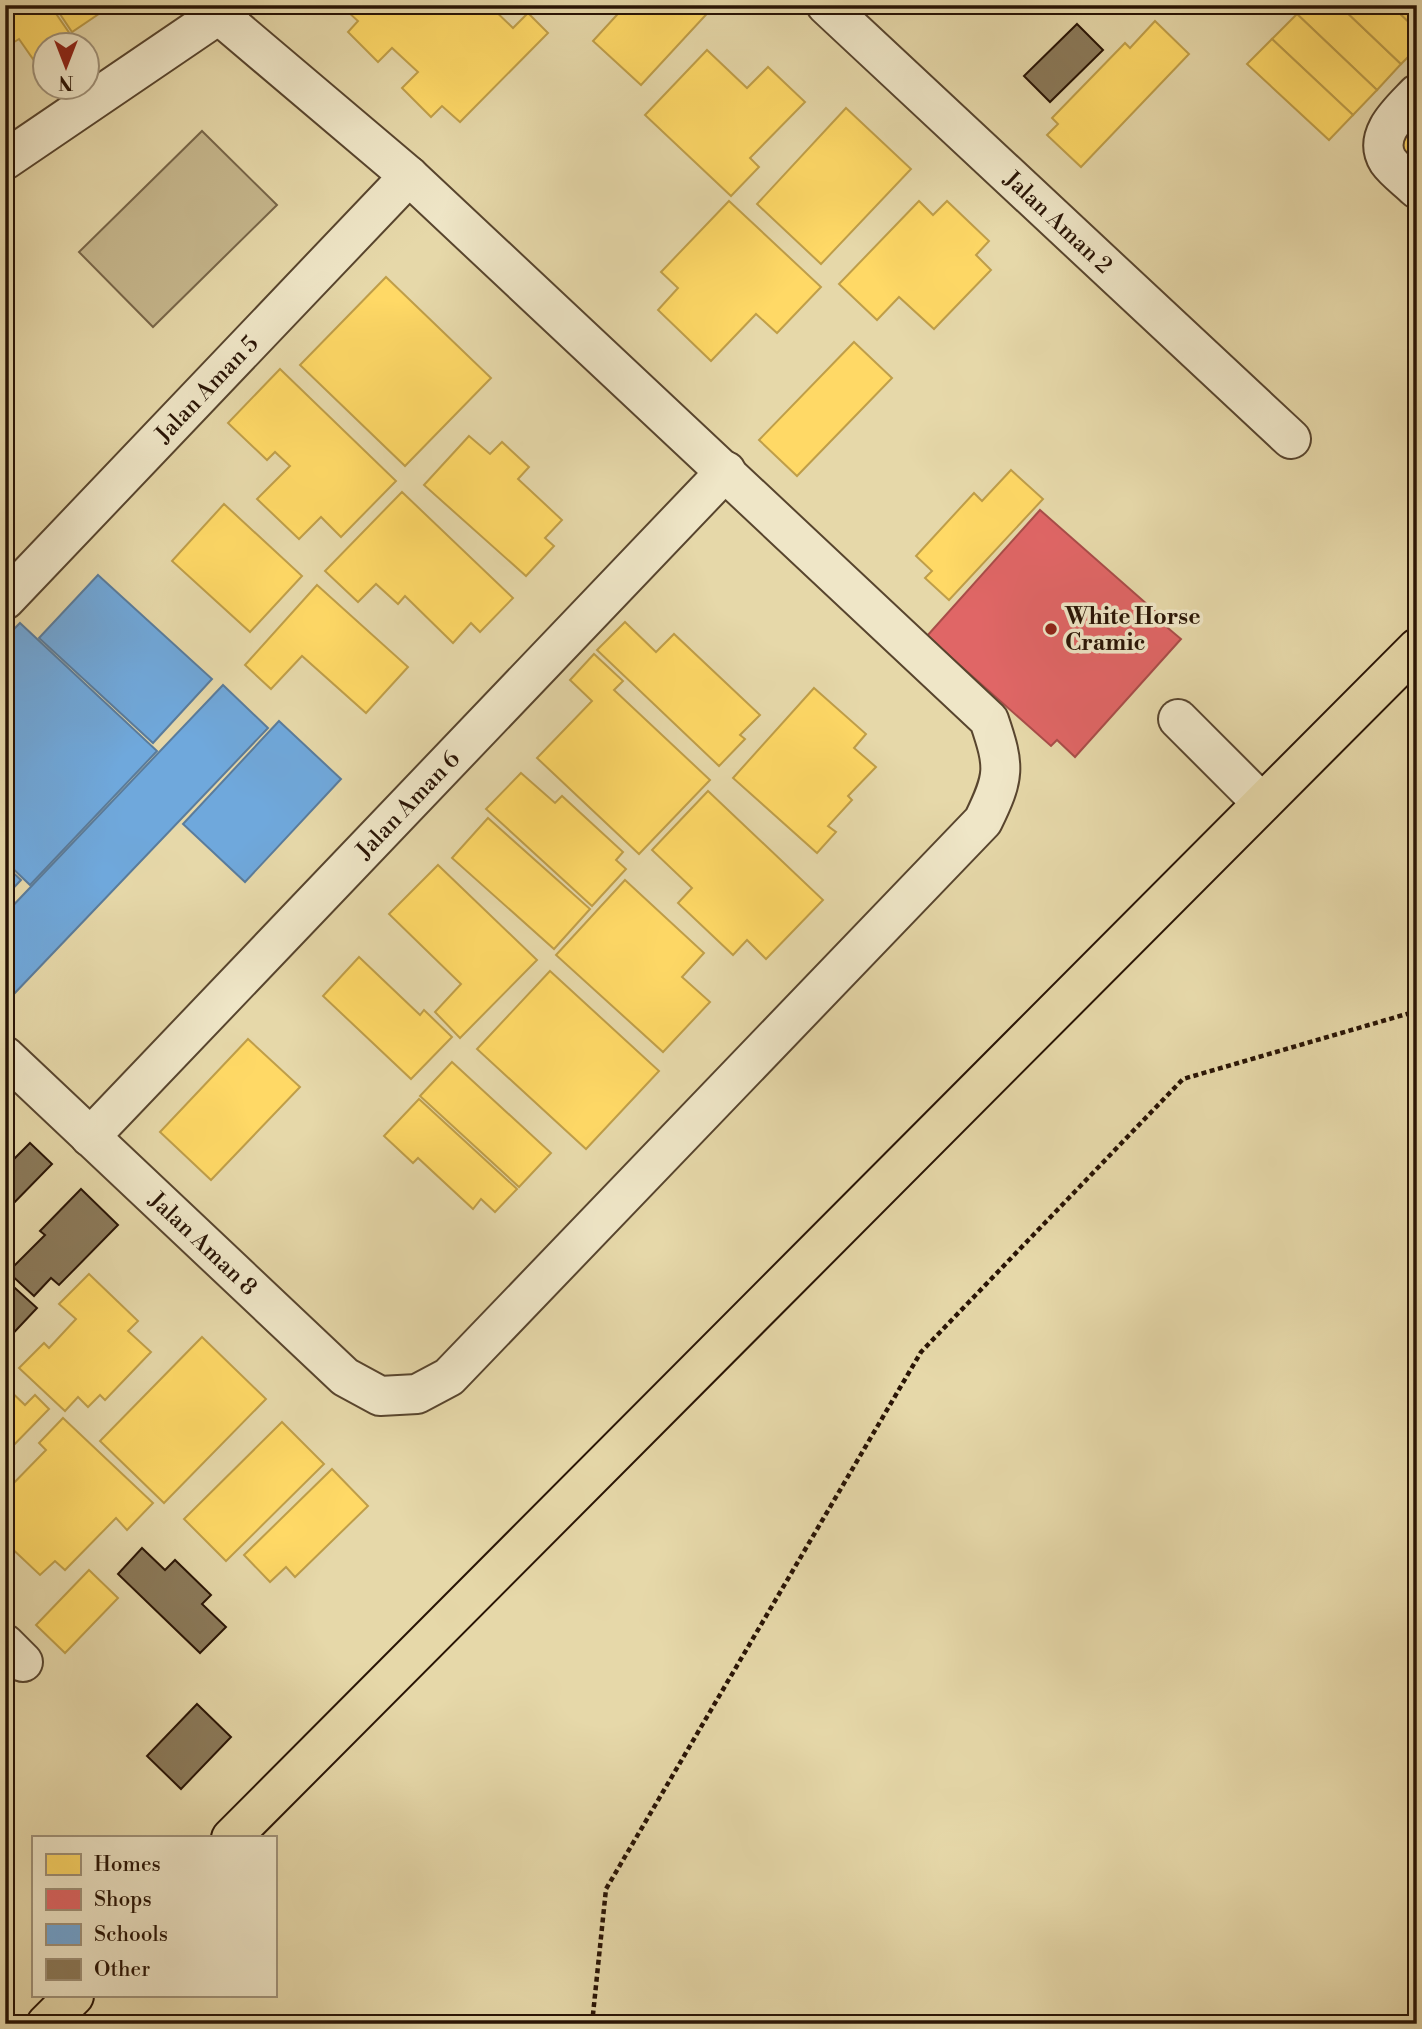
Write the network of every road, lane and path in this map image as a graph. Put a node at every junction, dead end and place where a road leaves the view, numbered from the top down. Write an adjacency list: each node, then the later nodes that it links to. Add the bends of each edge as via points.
1 (827, 5): 7 (street, Jalan Aman 2)
2 (226, 10): 4 (street); 5 (street)
3 (1417, 94): 6 (street, via 1390,122 1382,143 1388,160)
4 (5, 160)
5 (409, 176): 8 (street); 9 (street, Jalan Aman 5)
6 (1417, 189)
7 (1291, 439)
8 (726, 471): 15 (street, Jalan Aman 6); 15 (street, Jalan Aman 8, via 989,720 1001,754 999,788 983,821 449,1377 417,1394 380,1396 345,1377)
9 (5, 600)
10 (1417, 648): 12 (main road)
11 (1178, 719): 12 (street)
12 (1262, 803): 16 (main road)
13 (1417, 1012): 19 (path, via 1183,1079 922,1352 606,1889)
14 (5, 1056): 15 (street, Jalan Aman 8)
15 (90, 1137)
16 (233, 1836)
17 (73, 1997): 18 (main road)
18 (46, 2024)
19 (592, 2024)

